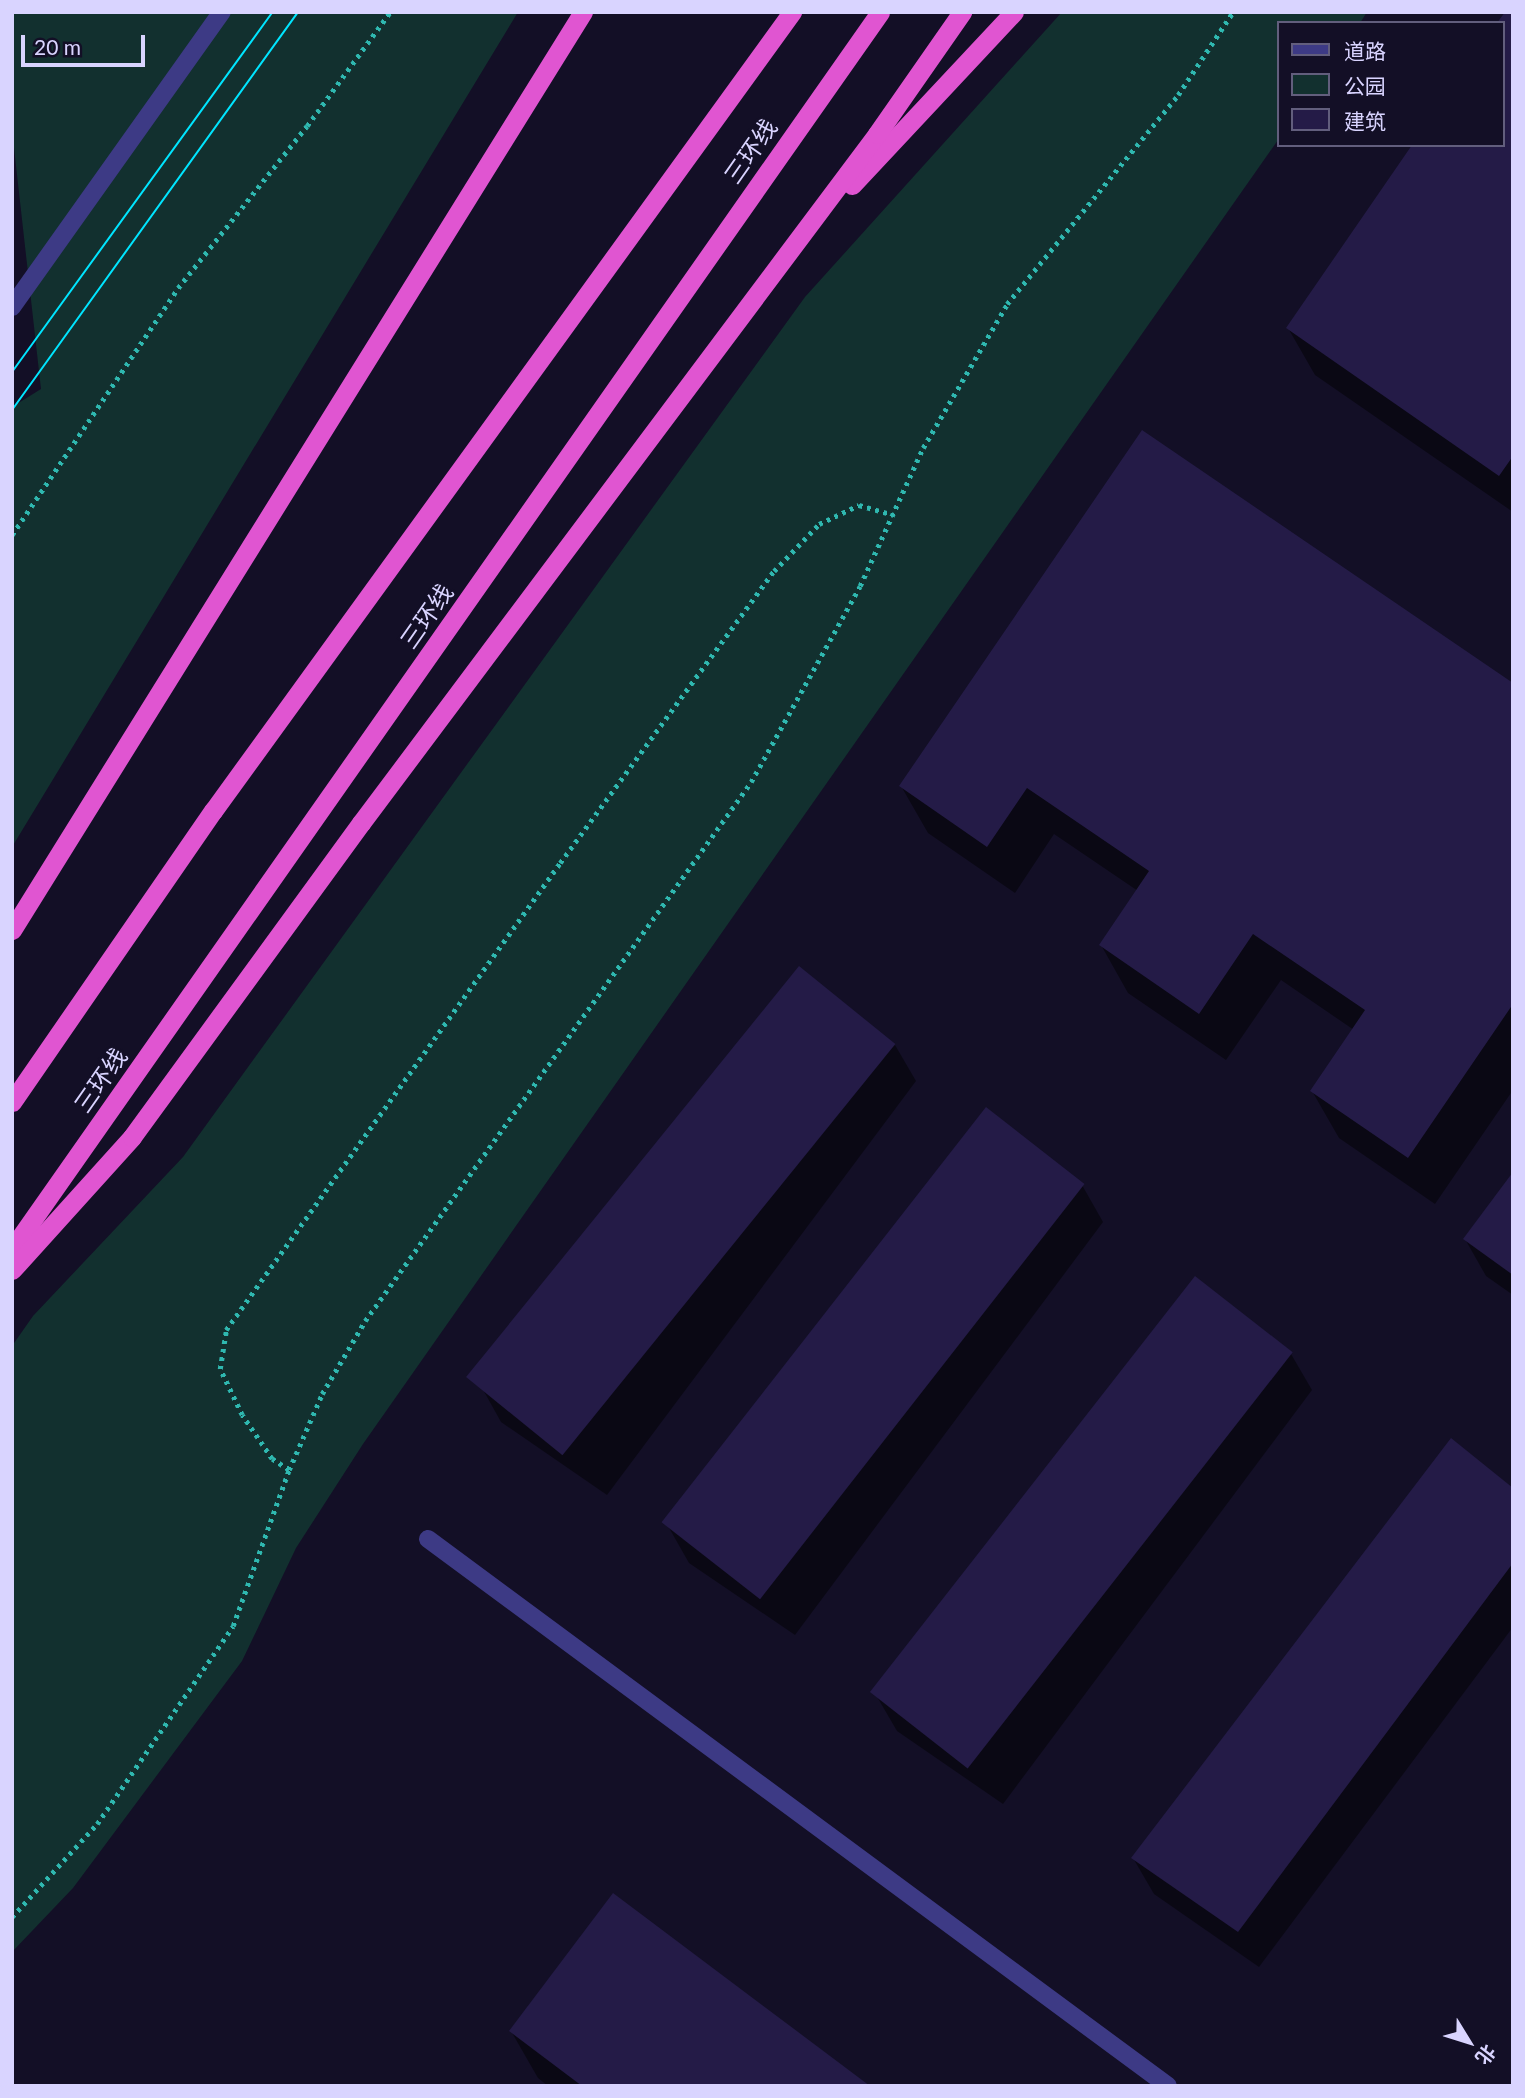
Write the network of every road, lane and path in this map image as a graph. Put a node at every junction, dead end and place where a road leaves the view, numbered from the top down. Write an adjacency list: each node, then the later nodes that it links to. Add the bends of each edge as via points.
1 (222, 12): 10 (street)
2 (390, 12): 12 (path, via 307,127 178,288)
3 (583, 12): 13 (highway)
4 (880, 12): 15 (highway, 三环线)
5 (962, 12): 9 (highway)
6 (1014, 12): 9 (highway)
7 (1233, 12): 11 (path, via 1178,95 1007,304 923,447)
8 (792, 13): 14 (highway, 三环线, via 213,811)
9 (787, 255): 16 (highway, via 132,1137)
10 (12, 307)
11 (894, 516): 17 (path, via 751,782 365,1321 322,1394); 17 (path, via 859,505 819,524 774,571 226,1330 220,1369 242,1415 272,1458)
12 (12, 535)
13 (12, 930)
14 (12, 1102)
15 (12, 1249)
16 (12, 1270)
17 (289, 1470): 19 (path, via 233,1626 97,1824)
18 (428, 1539): 20 (street)
19 (12, 1917)
20 (1168, 2086)

